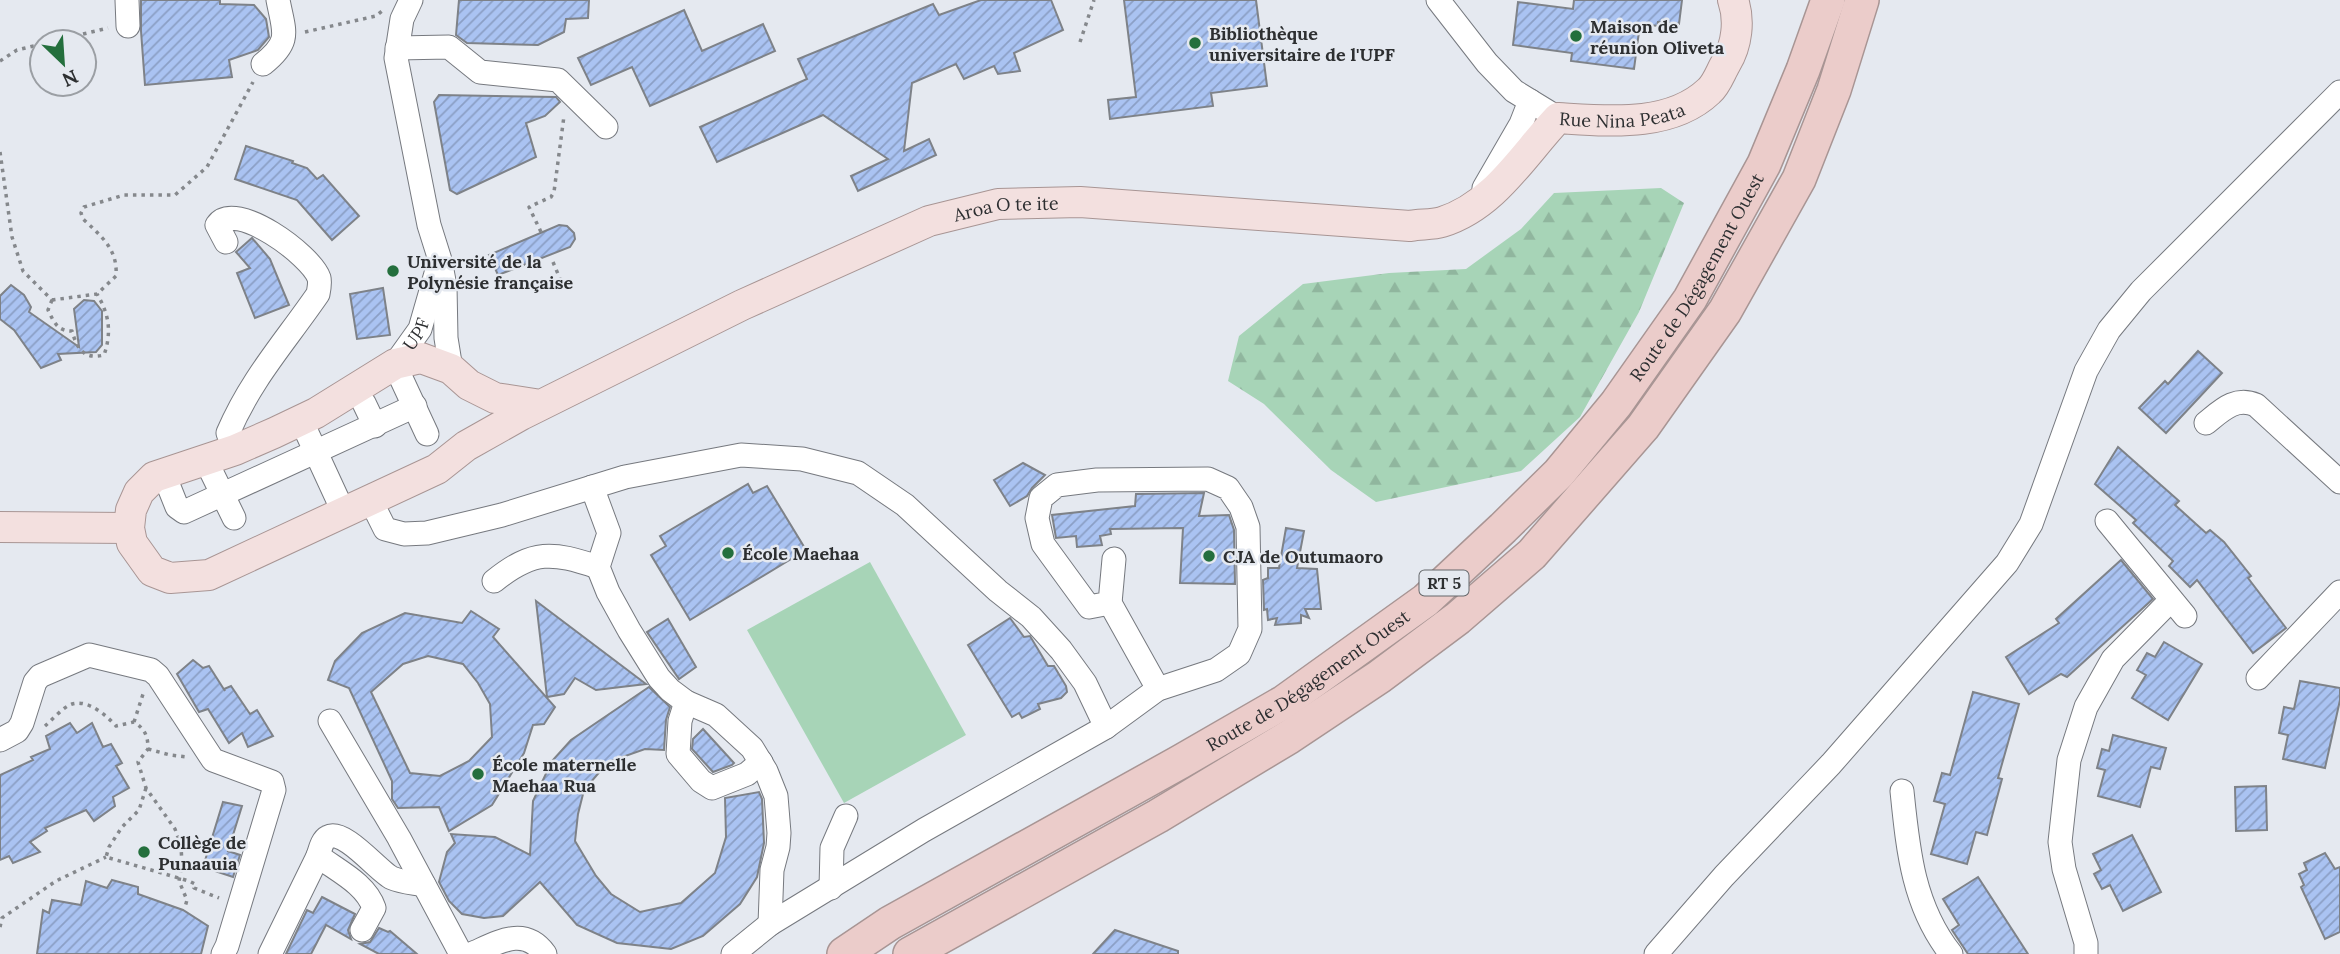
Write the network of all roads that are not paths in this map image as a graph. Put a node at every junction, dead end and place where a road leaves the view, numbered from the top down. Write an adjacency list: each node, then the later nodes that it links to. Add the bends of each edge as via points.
1 (127, 0): 8 (street)
2 (278, 0): 10 (street, via 285,37 277,53)
3 (411, 0): 9 (street)
4 (1438, 0): 12 (street, Rue Nina Peata, via 1487,63)
5 (1733, 0): 13 (main road, Rue Nina Peata, via 1737,10 1734,49 1711,89 1684,109 1653,118 1612,121)
6 (1828, 0): 65 (highway, Route de Dégagement Ouest / RT 5, via 1763,164 1690,299 1616,404 1559,473 1503,528 1426,600 1284,702 890,923)
7 (1862, 0): 66 (highway, Route de Dégagement Ouest / RT 5, via 1835,90 1799,179 1725,311 1643,427 1532,554 1380,677 1289,737)
8 (128, 26)
9 (397, 48): 14 (street, via 449,47 480,72 558,80); 17 (street, via 429,225)
10 (263, 64)
11 (2340, 92): 67 (street, via 2141,291 2109,330 2086,371 2031,524 2007,563)
12 (1530, 101): 13 (street, Rue Nina Peata); 15 (street, via 1501,162)
13 (1558, 118): 15 (main road, Aroa O te ite, via 1498,188)
14 (606, 127)
15 (1473, 206): 21 (main road, Aroa O te ite, via 1442,222 1410,226 1080,202 998,204 929,221 838,261)
16 (226, 242): 28 (street, via 217,225 221,220 244,220 278,236 306,259 320,279 318,294 240,403 228,433)
17 (440, 260): 18 (street, UPF, via 420,329); 19 (street, via 446,338)
18 (398, 371): 19 (main road, via 421,358); 22 (street); 23 (main road)
19 (460, 377): 21 (main road, via 495,398); 27 (main road, via 475,411)
20 (364, 403): 25 (street)
21 (541, 405): 27 (main road, Aroa O te ite)
22 (415, 406): 25 (street); 26 (street)
23 (301, 420): 28 (main road); 29 (street)
24 (2206, 423): 31 (street, via 2235,403 2256,405)
25 (375, 426): 29 (street)
26 (426, 434)
27 (466, 446): 35 (main road, Aroa O te ite, via 437,469)
28 (235, 450): 39 (main road, via 154,477 139,492)
29 (316, 453): 34 (street); 35 (street)
30 (211, 471): 34 (street)
31 (2340, 482)
32 (169, 487): 34 (street, via 184,512)
33 (592, 487): 35 (street, via 427,533 385,529); 41 (street, via 609,533); 49 (street, via 741,454 802,459 858,472 905,505 1031,617 1085,683)
34 (223, 495): 36 (street)
35 (357, 505): 39 (main road, Aroa O te ite, via 209,575 170,578 152,571 132,544)
36 (234, 518)
37 (2106, 521): 69 (street, via 2178,608 2113,659 2086,707 2069,760 2060,842)
38 (0, 527): 39 (main road)
39 (129, 528)
40 (1114, 559): 44 (street)
41 (598, 566): 42 (street, via 556,555 527,559); 47 (street, via 608,592 659,678)
42 (494, 581)
43 (2340, 592): 45 (street)
44 (1110, 603): 46 (street); 46 (street, via 1089,607 1043,544 1037,518 1041,498 1058,485 1097,480 1208,480 1228,488 1248,527 1250,629 1240,654 1216,670)
45 (2258, 678)
46 (1158, 689): 49 (street)
47 (686, 702): 51 (street, via 716,715); 51 (street, via 678,754 701,781 712,788 747,774)
48 (330, 721): 55 (street)
49 (1106, 727): 56 (street)
50 (8, 735): 59 (street, via 22,723 40,677 89,655 151,670 213,760 274,786)
51 (761, 762): 57 (street, via 776,796 779,832)
52 (1902, 791): 68 (street, via 1917,892)
53 (846, 816): 56 (street, via 832,848)
54 (318, 856): 55 (street, via 322,844 333,836 346,841 391,878); 58 (street, via 370,897 374,908); 60 (street)
55 (424, 885): 61 (street)
56 (831, 888): 57 (street)
57 (770, 924): 64 (street)
58 (362, 930)
59 (223, 954)
60 (270, 954)
61 (461, 954)
62 (471, 954): 63 (street, via 514,937 537,944)
63 (544, 954)
64 (733, 954)
65 (844, 954)
66 (910, 954)
67 (1656, 954)
68 (1951, 954)
69 (2086, 954)

